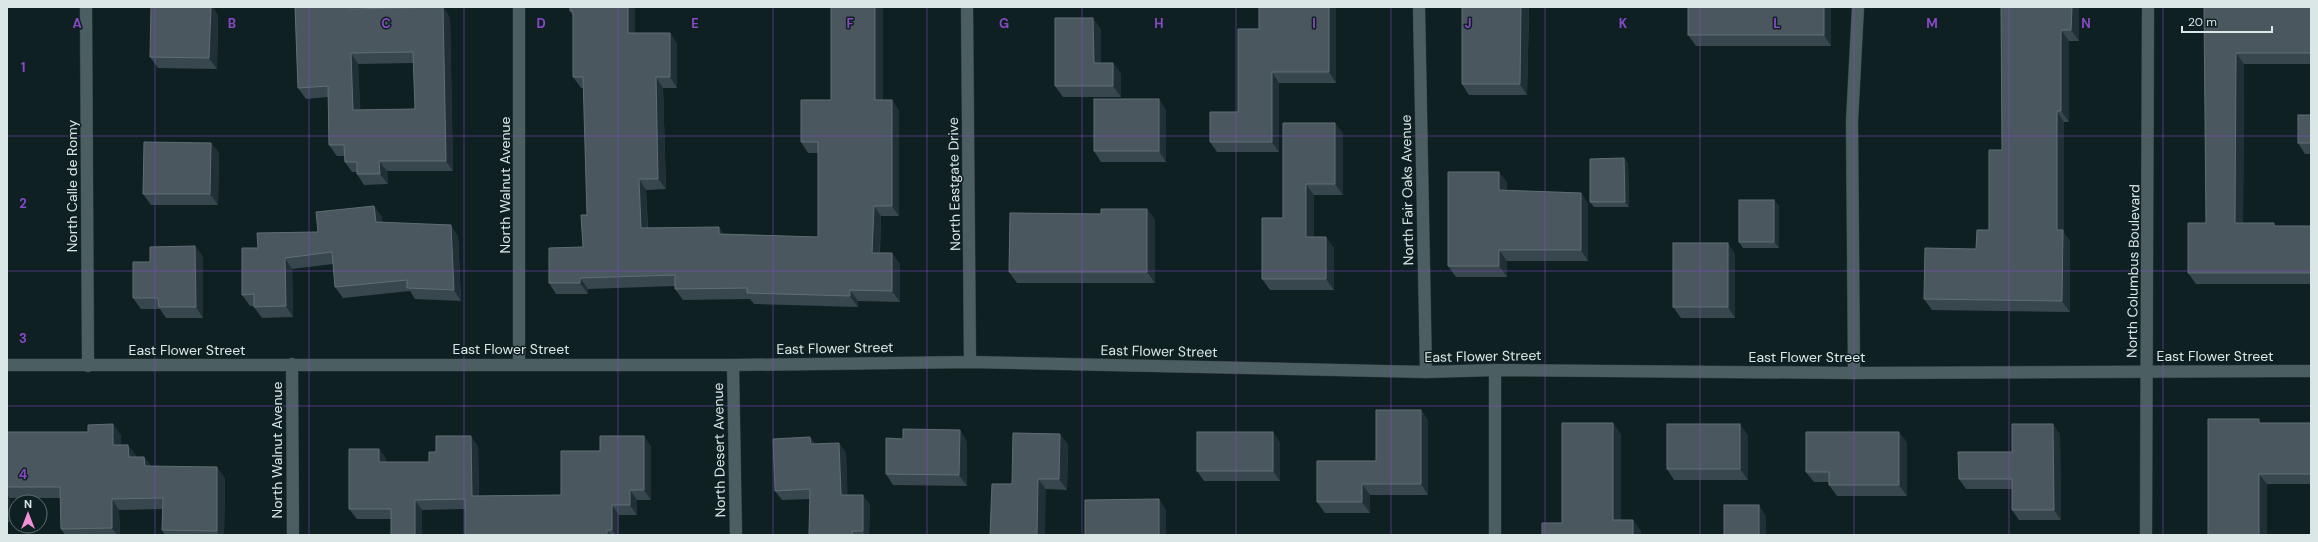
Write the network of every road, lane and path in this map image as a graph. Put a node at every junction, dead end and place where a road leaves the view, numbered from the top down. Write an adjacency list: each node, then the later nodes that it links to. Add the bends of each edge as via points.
1 (86, 7): 12 (street, North Calle de Romy)
2 (519, 7): 9 (street, North Walnut Avenue)
3 (967, 7): 7 (street, North Eastgate Drive)
4 (1419, 7): 16 (street, North Fair Oaks Avenue)
5 (1858, 7): 17 (street, via 1852,121)
6 (2148, 7): 14 (street, North Columbus Boulevard)
7 (970, 362): 11 (street, East Flower Street); 16 (street, East Flower Street)
8 (292, 364): 9 (street, East Flower Street); 12 (street, East Flower Street); 18 (street, North Walnut Avenue)
9 (519, 364): 11 (street, East Flower Street)
10 (7, 365): 12 (street, East Flower Street)
11 (733, 365): 19 (street, North Desert Avenue)
12 (88, 366)
13 (1495, 370): 16 (street, East Flower Street); 17 (street, East Flower Street); 20 (street)
14 (2147, 371): 15 (street, East Flower Street); 17 (street, East Flower Street); 21 (street, North Columbus Boulevard)
15 (2311, 371)
16 (1426, 372)
17 (1854, 373)
18 (293, 535)
19 (736, 535)
20 (1495, 535)
21 (2146, 535)

